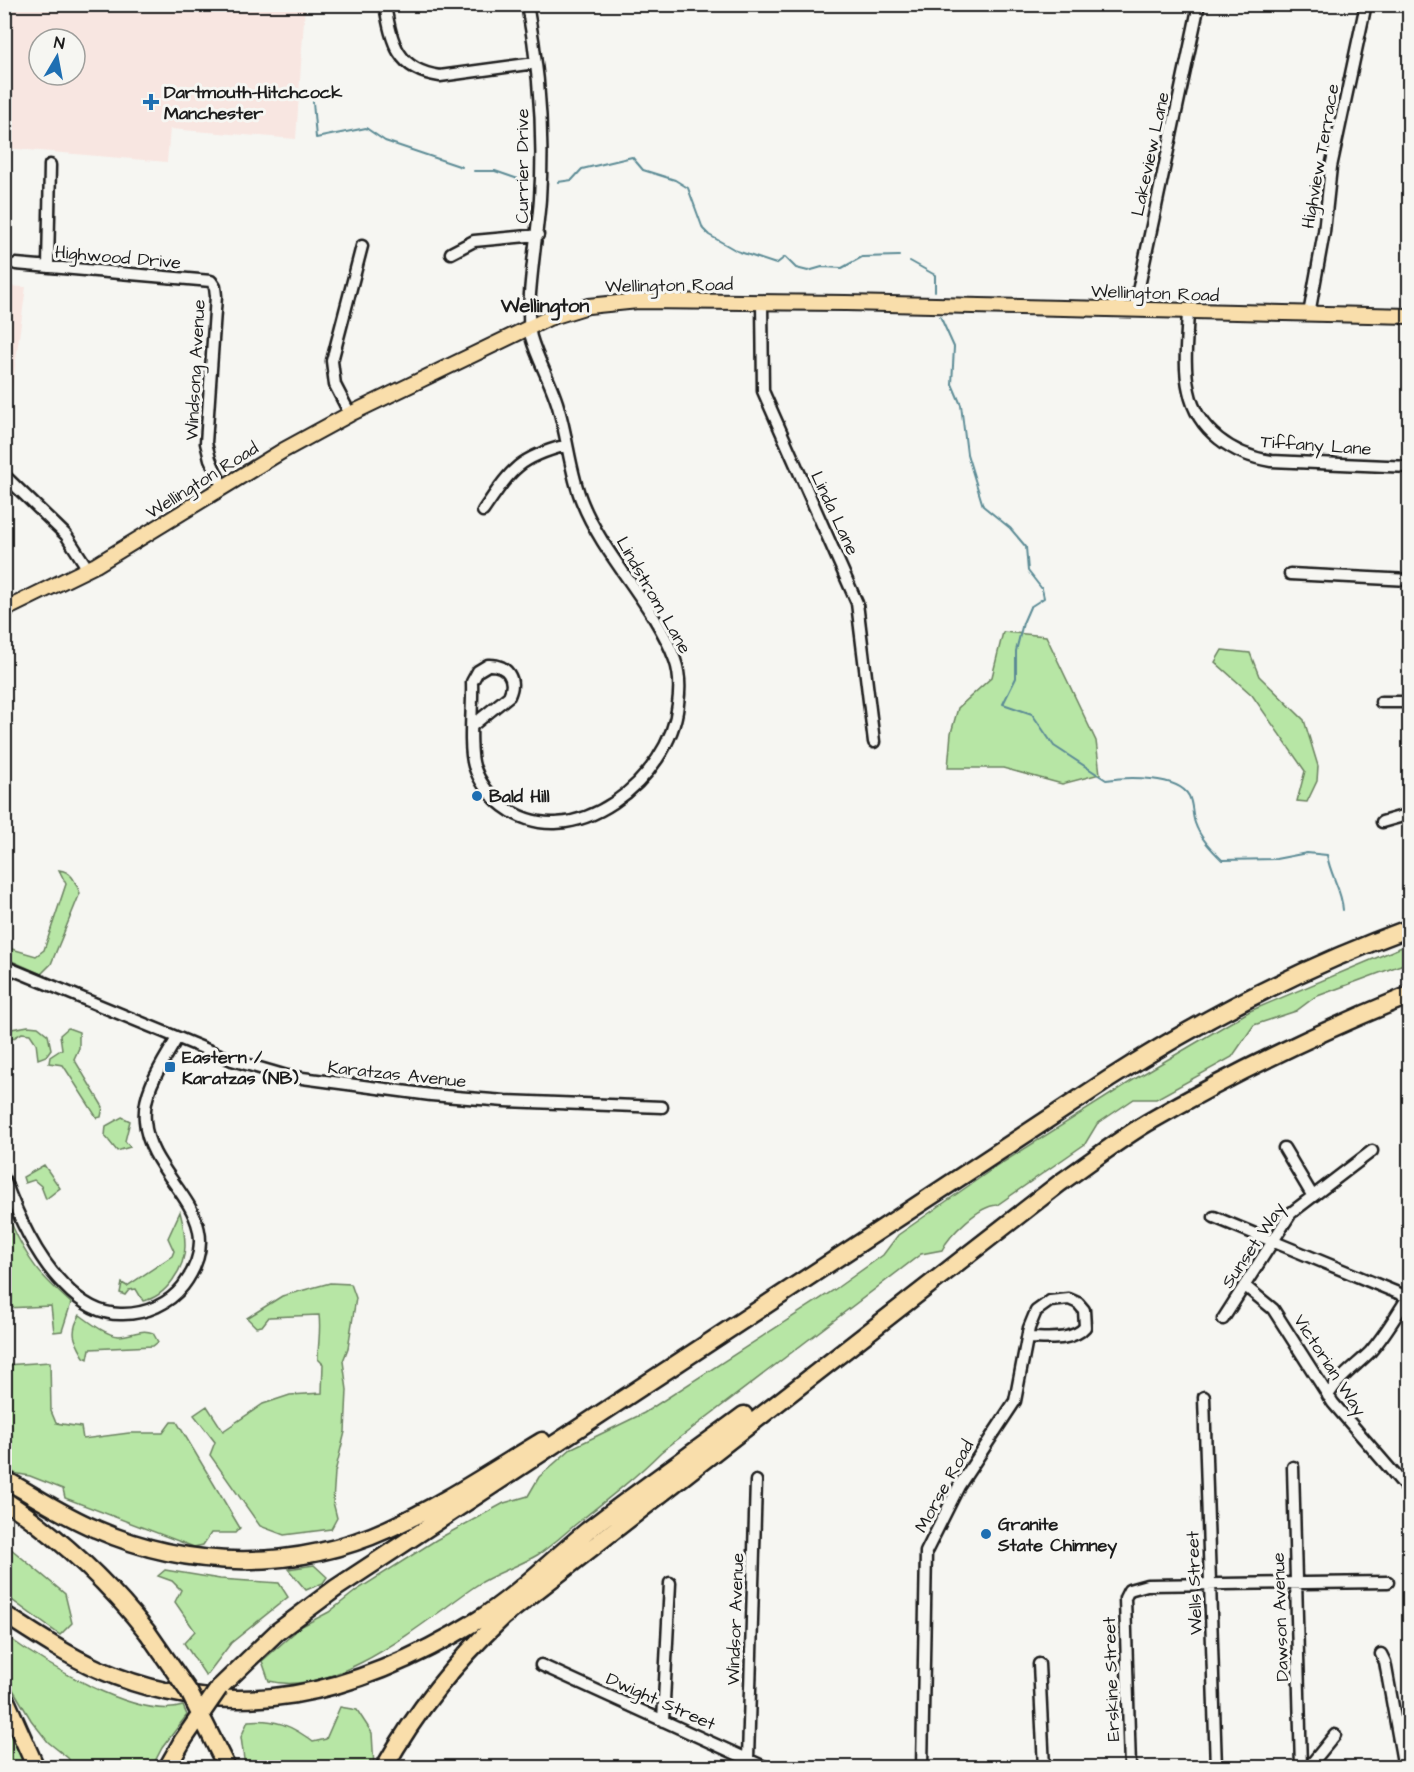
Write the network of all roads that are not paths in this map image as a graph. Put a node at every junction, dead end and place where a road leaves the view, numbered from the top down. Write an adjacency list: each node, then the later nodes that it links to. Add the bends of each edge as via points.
1 (527, 4): 5 (street, Currier Drive)
2 (1199, 4): 14 (street, Lakeview Lane)
3 (1366, 4): 16 (street, Highview Terrace, via 1331,167)
4 (385, 6): 5 (street, via 398,53 428,75)
5 (535, 63): 7 (street, Currier Drive, via 541,158)
6 (50, 165): 11 (street)
7 (538, 235): 9 (street, via 474,241); 18 (street, Currier Drive)
8 (362, 246): 19 (street, via 332,361 335,385)
9 (451, 253)
10 (16, 264): 11 (street, Highwood Drive)
11 (48, 267): 12 (street, Highwood Drive, via 211,281)
12 (215, 287): 23 (street, Windsong Avenue, via 205,430 207,451)
13 (762, 302): 14 (main road, Wellington Road); 18 (main road, Wellington Road, via 611,302 562,313); 32 (street, Linda Lane, via 763,391 857,603)
14 (1134, 310): 15 (main road, Wellington Road)
15 (1188, 312): 16 (main road, Wellington Road); 21 (street, Tiffany Lane, via 1189,393 1206,426 1234,451 1271,461)
16 (1309, 314): 17 (main road, Wellington Road)
17 (1410, 316)
18 (529, 328): 19 (main road, Wellington Road); 20 (street, Lindstrom Lane, via 556,398)
19 (350, 414): 23 (main road, Wellington Road)
20 (567, 445): 24 (street, via 522,462 507,476); 31 (street, Lindstrom Lane, via 579,495 590,520 675,660 679,682 675,725 659,755 627,794 595,813 557,821 521,816 490,793 473,763)
21 (1410, 467)
22 (4, 475): 25 (street, via 66,535)
23 (223, 488): 25 (main road, Wellington Road)
24 (483, 511)
25 (88, 569): 28 (main road, Wellington Road)
26 (1290, 574): 27 (street)
27 (1410, 580)
28 (4, 610)
29 (1381, 702): 30 (street)
30 (1410, 702)
31 (473, 724): 31 (street, Lindstrom Lane, via 509,696 513,683 501,666 489,665 474,676)
32 (874, 742)
33 (1410, 814): 34 (street)
34 (1382, 822)
35 (1410, 928): 53 (highway, via 1283,981 1187,1030)
36 (4, 966): 38 (street, Karatzas Avenue)
37 (1410, 995): 48 (highway, via 1281,1051 1145,1124 1060,1183)
38 (177, 1038): 39 (street, Karatzas Avenue, via 258,1068 328,1083 505,1101); 42 (street, via 150,1089 144,1112 152,1149 189,1203 197,1228 194,1264 181,1288 168,1300 145,1311 125,1314 107,1313 79,1299 41,1255)
39 (662, 1107)
40 (1284, 1148): 43 (street)
41 (1372, 1151): 43 (street, Sunset Way)
42 (4, 1179)
43 (1312, 1196): 45 (street, Sunset Way, via 1291,1213)
44 (1214, 1216): 45 (street)
45 (1272, 1240): 46 (street, Sunset Way); 47 (street)
46 (1245, 1286): 49 (street, Sunset Way); 51 (street, Victorian Way, via 1273,1309)
47 (1409, 1296): 51 (street, via 1378,1342 1332,1387)
48 (895, 1309): 63 (highway, via 599,1523 480,1619 379,1672 334,1688 224,1699 171,1692 98,1669); 74 (highway, via 503,1617 425,1702)
49 (1223, 1319)
50 (1028, 1338): 50 (street, Morse Road, via 1032,1320 1042,1305 1069,1299 1084,1310 1085,1327 1079,1334); 76 (street, Morse Road, via 1015,1401 959,1486 926,1552)
51 (1328, 1396): 57 (street, Victorian Way, via 1349,1425)
52 (1204, 1397): 62 (street, Wells Street)
53 (595, 1418): 55 (highway, via 549,1437 387,1529 335,1548 280,1559 206,1559 151,1549 81,1523); 72 (highway, bridge, via 298,1615 219,1688)
54 (1293, 1467): 59 (street, Dawson Avenue)
55 (4, 1479)
56 (756, 1481): 70 (street, Windsor Avenue)
57 (1408, 1485)
58 (4, 1500): 73 (highway, bridge, via 48,1530 109,1586 189,1692)
59 (1295, 1582): 60 (street); 62 (street); 80 (street, Dawson Avenue)
60 (1388, 1582)
61 (670, 1583): 68 (street)
62 (1211, 1584): 78 (street, Erskine Street, via 1147,1585 1129,1590 1125,1598); 79 (street, Wells Street)
63 (4, 1614)
64 (1381, 1654): 82 (street)
65 (1038, 1664): 77 (street)
66 (541, 1665): 68 (street, Dwight Street)
67 (4, 1696): 71 (highway)
68 (663, 1721): 70 (street, Dwight Street)
69 (1335, 1735): 81 (street)
70 (748, 1759): 75 (street, Dwight Street)
71 (36, 1767)
72 (167, 1767)
73 (227, 1767)
74 (384, 1767)
75 (767, 1767)
76 (922, 1767)
77 (1044, 1767)
78 (1130, 1767)
79 (1216, 1767)
80 (1301, 1767)
81 (1308, 1767)
82 (1404, 1767)

